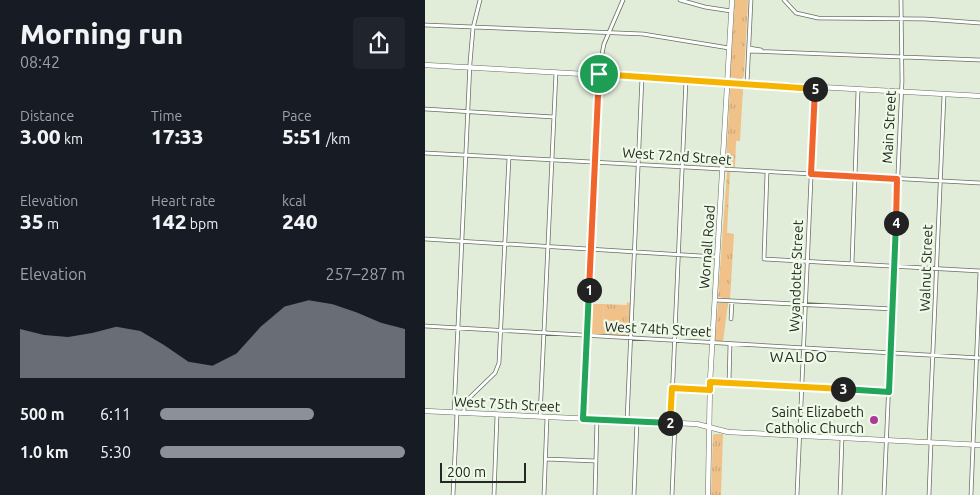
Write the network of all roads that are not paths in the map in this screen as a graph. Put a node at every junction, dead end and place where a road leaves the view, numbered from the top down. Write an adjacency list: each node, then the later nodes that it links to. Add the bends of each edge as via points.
1 (480, 0): 12 (street)
2 (623, 0): 13 (street)
3 (681, 0): 8 (street)
4 (732, 0): 8 (main road, Wornall Road)
5 (751, 0): 15 (street)
6 (784, 0): 9 (street, via 801,15 856,20)
7 (901, 0): 9 (street, Main Street)
8 (732, 11): 14 (main road, Wornall Road)
9 (902, 19): 10 (street); 16 (street, Main Street)
10 (980, 23)
11 (425, 25): 12 (street)
12 (473, 28): 13 (street); 19 (street)
13 (609, 34): 14 (street, via 656,35); 21 (street)
14 (729, 48): 24 (main road, Wornall Road)
15 (749, 50): 16 (street); 25 (street)
16 (902, 56): 17 (street); 28 (street, Main Street)
17 (980, 60)
18 (425, 65): 19 (main road)
19 (469, 67): 20 (main road); 32 (street)
20 (556, 72): 21 (main road); 33 (street)
21 (599, 74): 22 (main road); 38 (street)
22 (642, 77): 23 (main road); 39 (street)
23 (686, 80): 24 (main road); 40 (street)
24 (728, 82): 25 (main road); 41 (main road, Wornall Road)
25 (747, 84): 26 (main road)
26 (815, 88): 27 (main road); 43 (street, Wyandotte Street)
27 (859, 90): 28 (main road); 44 (street)
28 (902, 92): 29 (main road); 45 (street, Main Street)
29 (944, 94): 30 (main road); 46 (street, Walnut Street)
30 (980, 96)
31 (425, 109): 32 (street)
32 (467, 112): 33 (street); 35 (street)
33 (554, 116): 37 (street)
34 (425, 153): 35 (street, West 72nd Street)
35 (465, 155): 36 (street, West 72nd Street); 49 (street)
36 (509, 157): 37 (street, West 72nd Street); 50 (street)
37 (551, 160): 38 (street, West 72nd Street); 51 (street)
38 (595, 162): 39 (street, West 72nd Street); 52 (street)
39 (638, 164): 40 (street, West 72nd Street); 53 (street)
40 (682, 167): 41 (street, West 72nd Street); 54 (street)
41 (723, 170): 42 (street, West 72nd Street); 55 (main road, Wornall Road)
42 (767, 172): 43 (street, West 72nd Street); 56 (street, via 764,259)
43 (811, 174): 44 (street, West 72nd Street); 56 (street, Wyandotte Street)
44 (855, 177): 45 (street, West 72nd Street); 57 (street)
45 (897, 179): 46 (street, West 72nd Street); 58 (street, Main Street)
46 (941, 181): 47 (street, West 72nd Street); 59 (street, Walnut Street)
47 (980, 183)
48 (425, 239): 49 (street)
49 (462, 241): 50 (street); 68 (street)
50 (505, 244): 51 (street); 69 (street)
51 (548, 247): 52 (street); 70 (street)
52 (591, 250): 53 (street); 71 (street)
53 (634, 251): 54 (street); 72 (street)
54 (678, 254): 55 (street); 73 (street)
55 (718, 256): 61 (main road, Wornall Road)
56 (808, 262): 57 (street); 63 (street, Wyandotte Street)
57 (852, 264): 58 (street)
58 (895, 266): 59 (street); 64 (street, Main Street)
59 (937, 268): 60 (street); 78 (street, Walnut Street)
60 (980, 271): 65 (street)
61 (715, 300): 62 (street); 74 (main road, Wornall Road)
62 (732, 301): 63 (street); 66 (street)
63 (806, 305): 64 (street); 76 (street, Wyandotte Street)
64 (893, 309): 77 (street, Main Street)
65 (979, 314): 79 (street)
66 (731, 319)
67 (425, 326): 68 (street, West 74th Street)
68 (458, 328): 69 (street, West 74th Street); 88 (street)
69 (501, 331): 70 (street, West 74th Street); 89 (street, via 495,373)
70 (544, 333): 71 (street, West 74th Street); 94 (street)
71 (587, 336): 72 (street, West 74th Street); 96 (street)
72 (630, 338): 73 (street, West 74th Street); 98 (street)
73 (674, 341): 74 (street, West 74th Street); 83 (street)
74 (712, 343): 75 (street, West 74th Street); 80 (main road, Wornall Road)
75 (731, 344): 76 (street, West 74th Street); 81 (street)
76 (804, 348): 77 (street, West 74th Street); 82 (street, Wyandotte Street)
77 (890, 353): 78 (street, West 74th Street); 85 (street, Main Street)
78 (933, 355): 79 (street, West 74th Street); 105 (street, Walnut Street)
79 (978, 358): 86 (street)
80 (710, 382): 81 (street); 84 (main road, Wornall Road)
81 (729, 383): 82 (street)
82 (802, 387): 85 (street); 102 (street, Wyandotte Street)
83 (672, 388): 84 (street); 100 (street)
84 (710, 390): 101 (main road, Wornall Road)
85 (889, 392): 104 (street, Main Street)
86 (975, 397): 87 (street); 106 (street)
87 (980, 398)
88 (454, 403): 89 (street); 91 (street)
89 (465, 404): 92 (street)
90 (425, 412): 91 (main road, West 75th Street)
91 (456, 413): 92 (main road, West 75th Street); 110 (street)
92 (464, 413): 93 (main road, West 75th Street)
93 (497, 415): 94 (main road, West 75th Street); 111 (street)
94 (540, 417): 95 (main road, West 75th Street)
95 (547, 417): 96 (main road, West 75th Street); 108 (street)
96 (583, 419): 97 (main road, West 75th Street)
97 (597, 419): 98 (main road, West 75th Street); 109 (street)
98 (627, 421): 99 (main road, West 75th Street)
99 (637, 421): 100 (main road, West 75th Street); 114 (street)
100 (673, 423): 101 (main road, West 75th Street); 115 (street)
101 (709, 428): 102 (main road, West 75th Street); 116 (main road, Wornall Road)
102 (800, 436): 103 (main road, West 75th Street); 117 (street, Wyandotte Street)
103 (842, 438): 104 (main road, West 75th Street); 118 (street)
104 (887, 440): 105 (main road, West 75th Street); 119 (street, Main Street)
105 (930, 443): 106 (main road, West 75th Street); 120 (street, Walnut Street)
106 (973, 445): 107 (main road, West 75th Street); 121 (street)
107 (980, 445)
108 (546, 459): 109 (street); 112 (street)
109 (596, 461): 113 (street)
110 (453, 495)
111 (494, 495)
112 (544, 495)
113 (595, 495)
114 (633, 495)
115 (672, 495)
116 (708, 495)
117 (797, 495)
118 (840, 495)
119 (884, 495)
120 (929, 495)
121 (971, 495)

